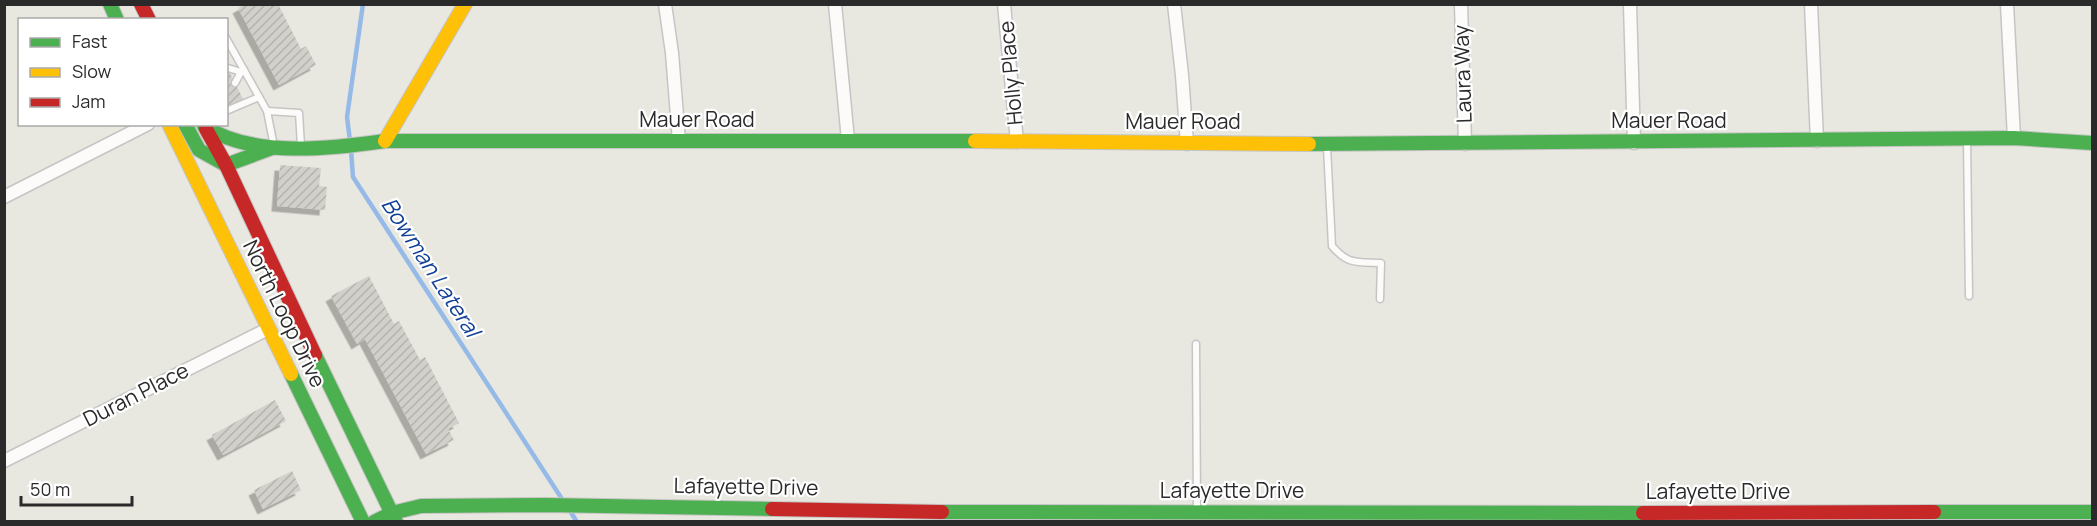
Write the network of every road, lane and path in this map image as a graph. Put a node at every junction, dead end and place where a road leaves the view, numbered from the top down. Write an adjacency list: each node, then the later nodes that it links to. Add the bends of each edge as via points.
1 (110, 4): 12 (street)
2 (141, 4): 13 (street)
3 (465, 4): 29 (street)
4 (665, 4): 30 (street)
5 (835, 4): 28 (street)
6 (1004, 4): 32 (street, Holly Place)
7 (1174, 4): 35 (street)
8 (1461, 4): 37 (street, Laura Way)
9 (1630, 4): 33 (street)
10 (1811, 4): 31 (street)
11 (2007, 4): 26 (street)
12 (116, 18)
13 (148, 18)
14 (229, 47): 16 (lane)
15 (228, 68): 16 (lane)
16 (242, 71): 17 (lane); 18 (lane)
17 (236, 83)
18 (259, 97): 19 (lane); 20 (lane)
19 (228, 110)
20 (267, 111): 38 (lane, via 299,113); 39 (lane)
21 (144, 126): 41 (street)
22 (170, 126): 44 (street, North Loop Drive)
23 (186, 126): 40 (street, via 199,150)
24 (204, 126): 40 (street, North Loop Drive)
25 (205, 126): 39 (street, Mauer Road, via 225,139)
26 (2014, 138): 27 (street, Mauer Road); 34 (street, Mauer Road)
27 (1967, 139): 31 (street, Mauer Road); 42 (lane)
28 (848, 140): 30 (street, Mauer Road); 32 (street, Mauer Road)
29 (385, 141): 30 (street, Mauer Road); 38 (street, Mauer Road)
30 (679, 141)
31 (1817, 141): 33 (street, Mauer Road)
32 (1017, 142): 35 (street, Mauer Road)
33 (1634, 143): 37 (street, Mauer Road)
34 (2092, 143)
35 (1187, 144): 36 (street, Mauer Road)
36 (1327, 144): 37 (street, Mauer Road); 43 (lane, via 1332,246 1352,262 1381,263)
37 (1465, 144)
38 (301, 146): 39 (street, Mauer Road)
39 (274, 147): 40 (street, Mauer Road)
40 (226, 165): 50 (street, North Loop Drive)
41 (4, 197)
42 (1969, 296)
43 (1380, 299)
44 (268, 329): 46 (street, Duran Place); 53 (street, North Loop Drive)
45 (1196, 344): 47 (lane)
46 (4, 461)
47 (1197, 511): 51 (street, Lafayette Drive); 52 (street, Lafayette Drive)
48 (2092, 512): 52 (street, Lafayette Drive)
49 (856, 516): 50 (street, Lafayette Drive, via 545,505 421,506); 51 (street, Lafayette Drive, via 1022,513)
50 (394, 517): 54 (street, Lafayette Drive)
51 (1145, 517)
52 (1450, 518)
53 (363, 522)
54 (374, 522)

